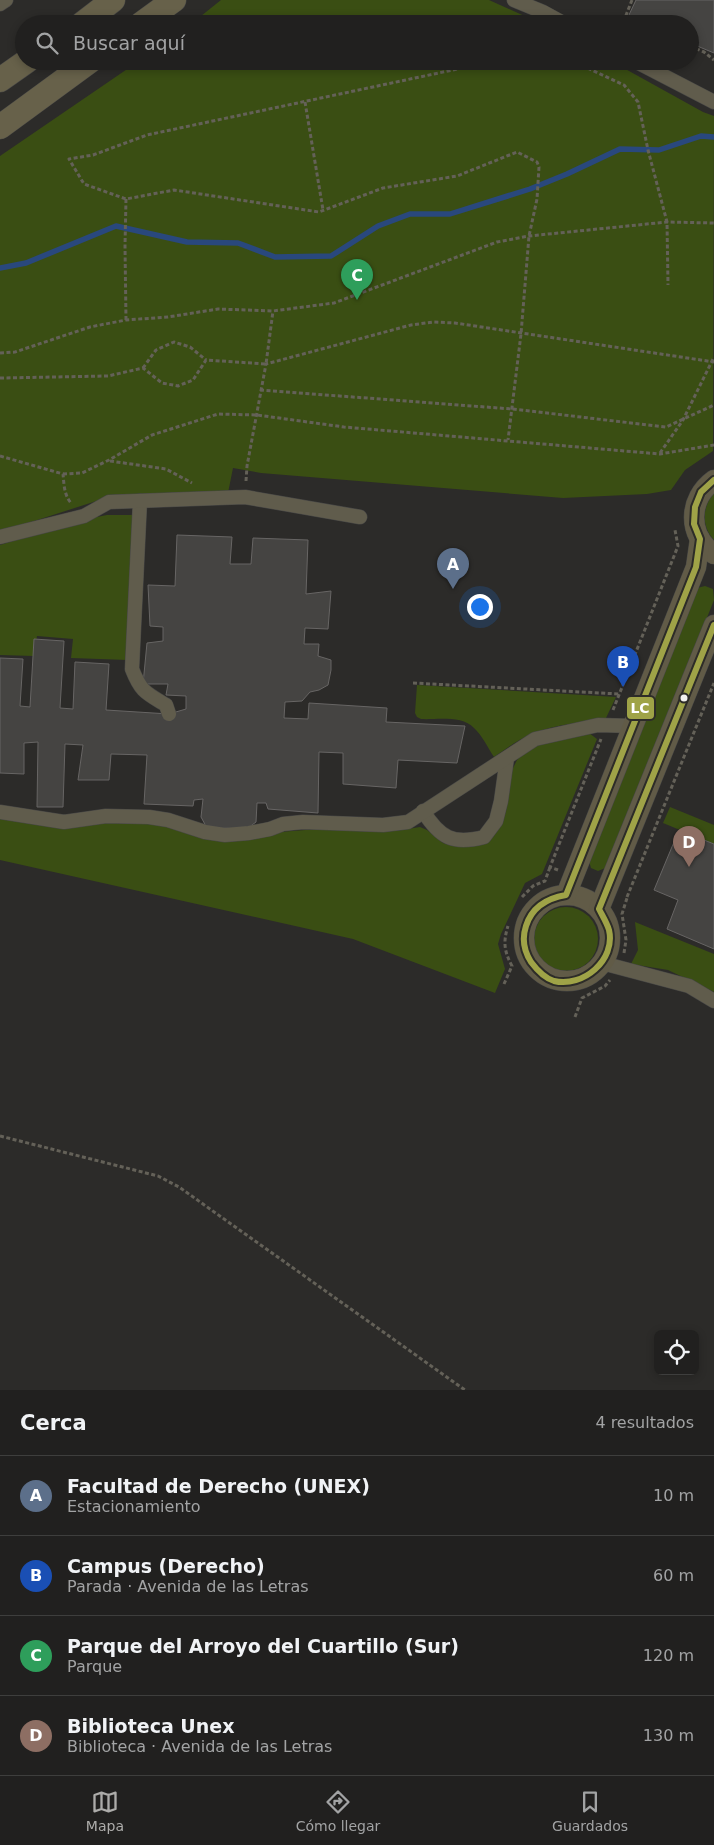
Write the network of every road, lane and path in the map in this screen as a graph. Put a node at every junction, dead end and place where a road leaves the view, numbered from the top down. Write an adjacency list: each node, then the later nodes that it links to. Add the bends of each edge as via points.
1 (6, 0): 6 (street)
2 (114, 0): 7 (highway)
3 (174, 0): 8 (highway)
4 (514, 0): 9 (street)
5 (632, 0): 10 (path)
6 (0, 4)
7 (94, 15)
8 (154, 15)
9 (548, 15)
10 (626, 15)
11 (699, 50): 12 (path)
12 (714, 60)
13 (15, 69): 18 (highway)
14 (78, 70): 21 (highway)
15 (454, 70): 19 (path)
16 (591, 70): 24 (path, via 624,85 638,102)
17 (652, 70): 20 (street)
18 (0, 80)
19 (305, 102): 22 (path, via 148,135 93,155 69,159 84,184); 23 (path)
20 (714, 102)
21 (0, 127)
22 (126, 199): 23 (path, via 174,190 319,212); 29 (path)
23 (323, 210): 26 (path, via 383,188 457,176 517,152 537,162 539,167 537,199)
24 (667, 222): 25 (path); 26 (path); 27 (path)
25 (714, 223)
26 (529, 236): 28 (path, via 497,242 334,303); 30 (path)
27 (668, 285)
28 (273, 310): 29 (path, via 218,309); 35 (path)
29 (126, 320): 31 (path, via 90,326 16,352)
30 (521, 334): 34 (path); 35 (path, via 433,322); 40 (path)
31 (0, 353)
32 (714, 356): 34 (path)
33 (206, 360): 35 (path); 36 (path, via 190,347 174,342 156,350); 36 (path, via 193,380 178,386 162,383)
34 (713, 362): 42 (path)
35 (266, 364): 38 (path)
36 (143, 368): 37 (path, via 108,376)
37 (0, 378)
38 (260, 390): 40 (path); 41 (path)
39 (714, 405): 42 (path)
40 (512, 410): 42 (path, via 666,427); 43 (path)
41 (258, 415): 43 (path, via 344,427); 47 (path, via 218,414 152,435); 50 (path, via 247,466)
42 (683, 420): 45 (path)
43 (508, 440): 45 (path)
44 (714, 445): 45 (path)
45 (660, 454)
46 (0, 456): 48 (path)
47 (109, 460): 48 (path, via 82,473); 51 (path, via 166,469 188,480)
48 (63, 474): 53 (path, via 68,500)
49 (714, 480): 57 (main road, via 701,492 694,507 694,524)
50 (245, 497): 51 (street); 54 (street)
51 (208, 499): 52 (street)
52 (140, 501): 53 (street, via 109,502); 63 (street, via 132,669 138,685 166,705)
53 (84, 516): 56 (street)
54 (360, 516)
55 (675, 527): 62 (path, via 678,546)
56 (0, 537)
57 (700, 539): 58 (main road); 65 (main road, via 696,567)
58 (714, 554)
59 (714, 625): 71 (main road)
60 (413, 683): 62 (path)
61 (714, 683): 74 (path)
62 (619, 694): 64 (path)
63 (168, 714)
64 (607, 725): 65 (street); 66 (street, via 535,739); 69 (path)
65 (633, 726): 70 (main road)
66 (506, 758): 67 (street); 67 (street, via 496,821 484,837 468,841 450,839 432,826)
67 (424, 811): 68 (street, via 408,822 303,822 225,835 149,817 106,816 64,822)
68 (0, 812)
69 (550, 867): 70 (path); 73 (path, via 545,881 533,886)
70 (573, 876): 72 (main road)
71 (607, 889): 74 (path); 75 (main road)
72 (566, 895): 75 (main road, via 584,898); 77 (main road, via 546,900 528,920 524,940 529,959 542,974 561,982 581,979)
73 (522, 897)
74 (628, 897): 77 (path, via 622,914 626,940)
75 (599, 909): 77 (main road, via 610,936)
76 (508, 926): 78 (path, via 504,939 505,953 512,966)
77 (611, 966): 79 (street, via 689,986); 80 (path, via 605,986 582,998)
78 (504, 984)
79 (714, 1001)
80 (575, 1017)
81 (0, 1136): 82 (path, via 158,1176 179,1187)
82 (465, 1390)

